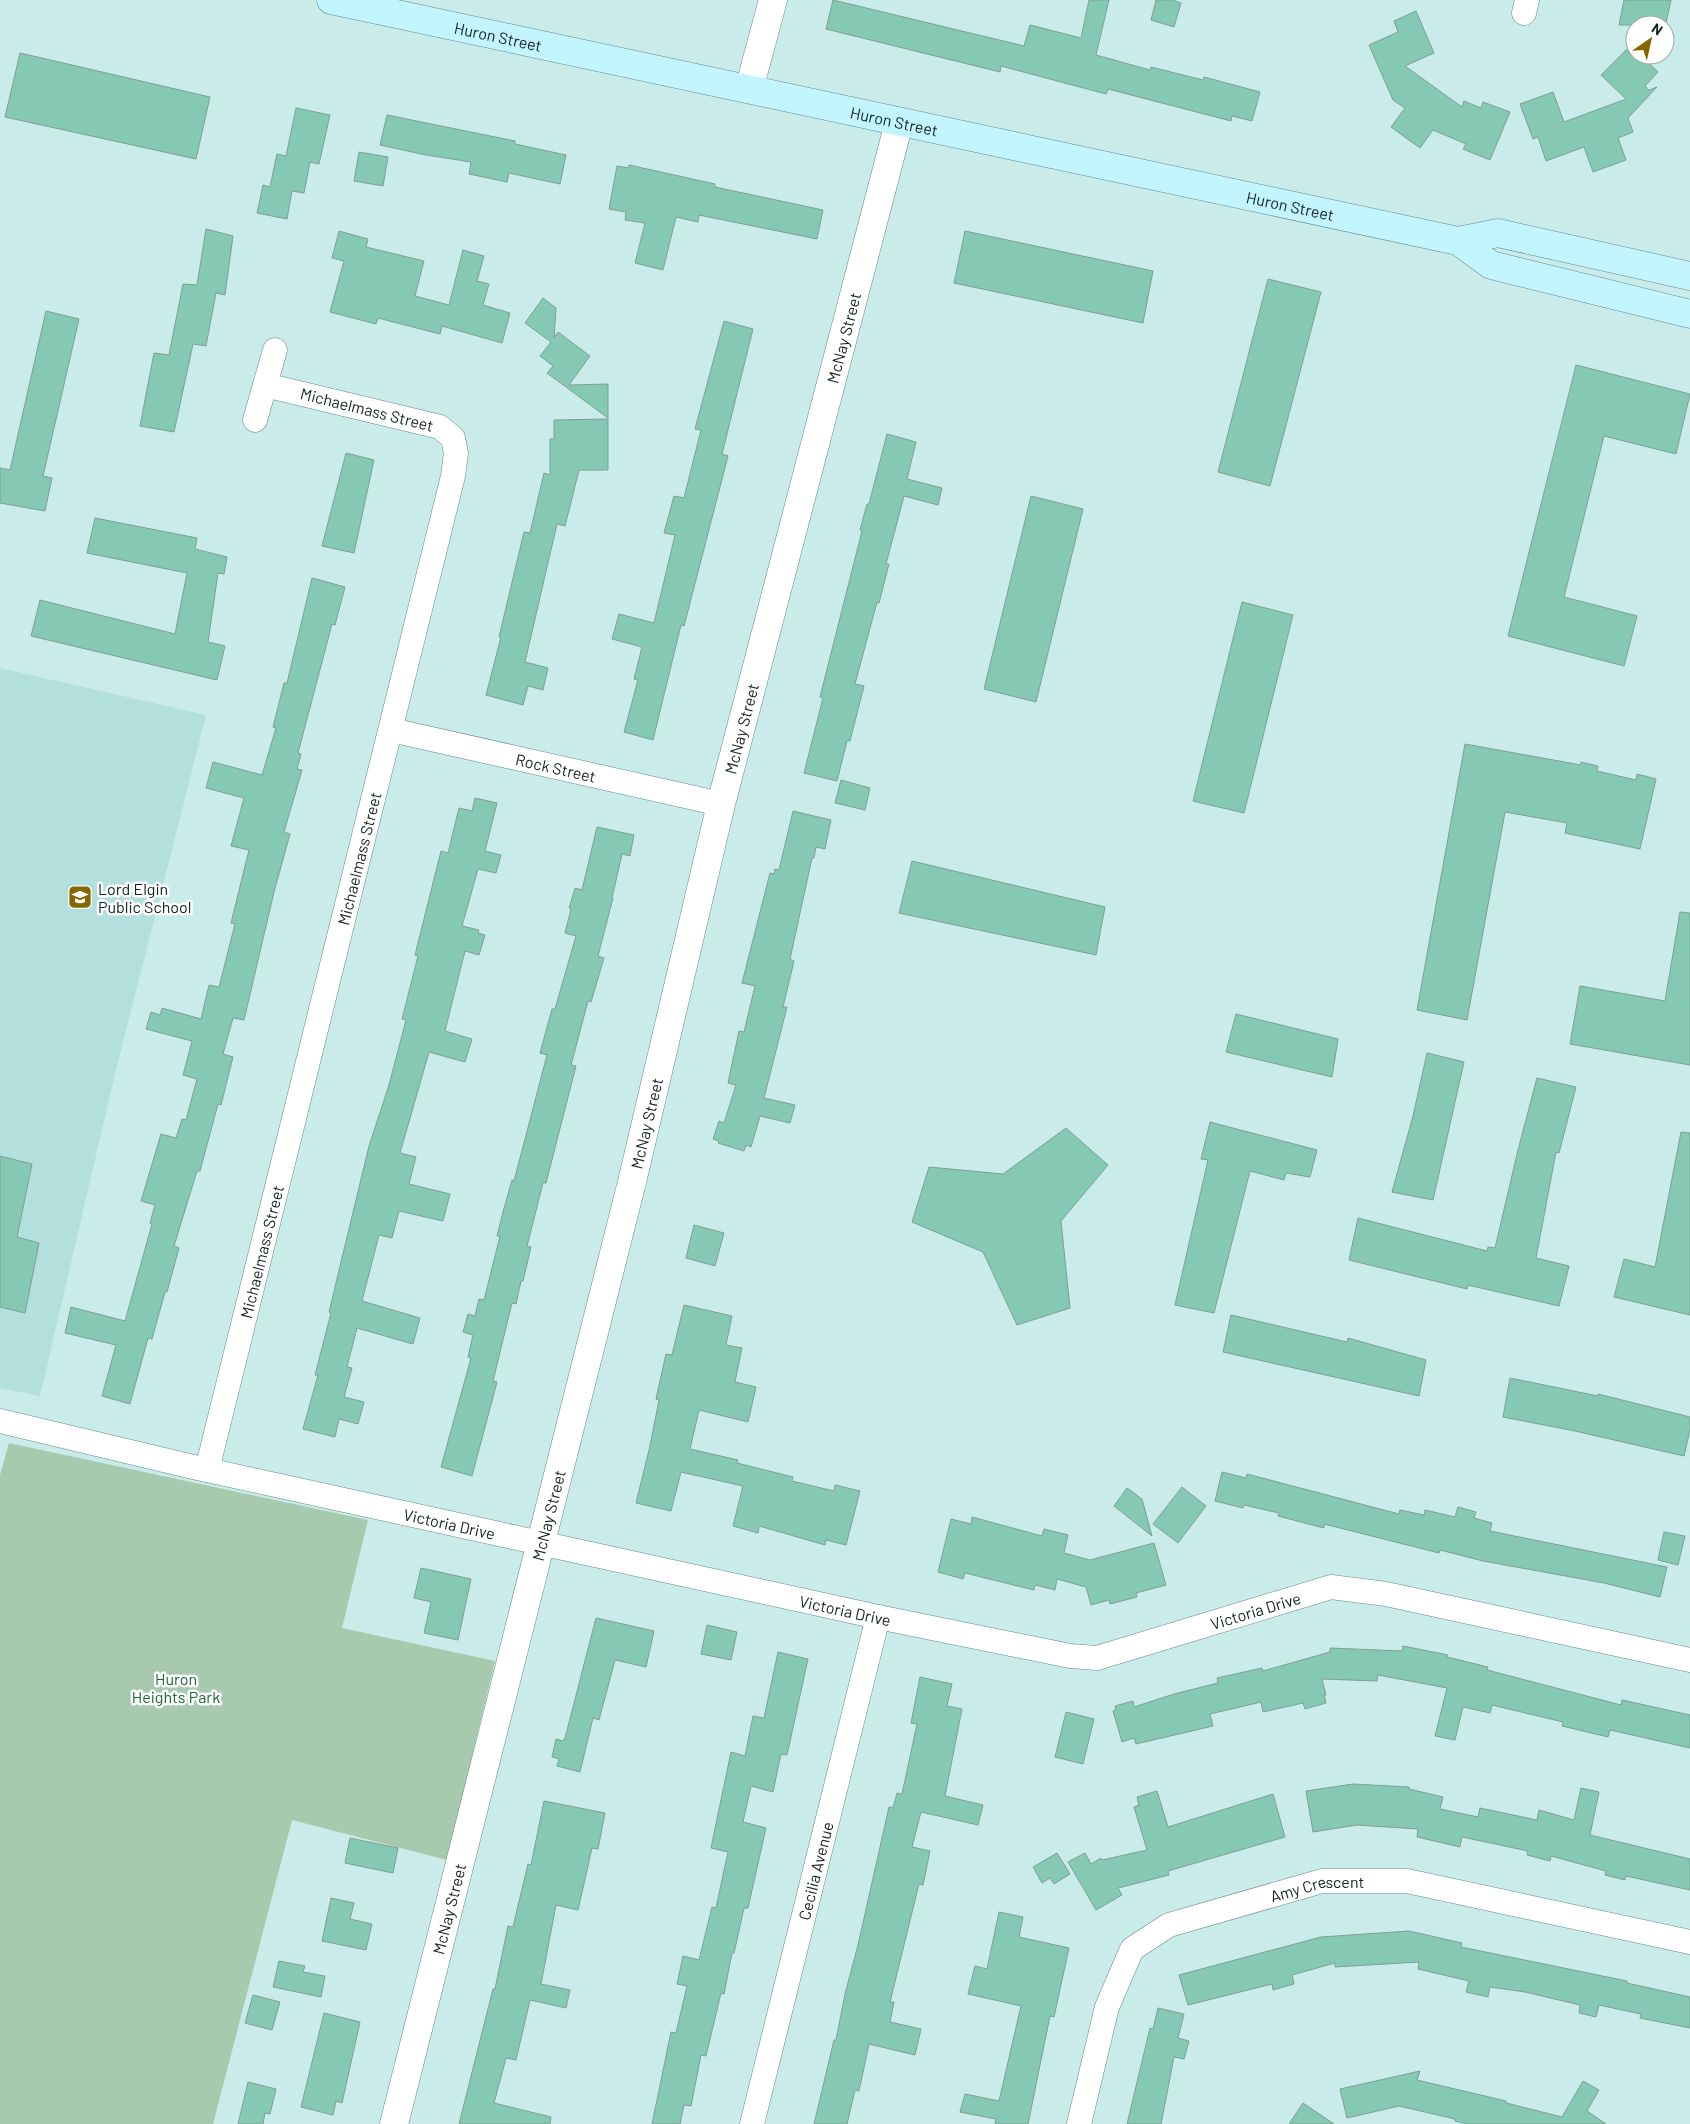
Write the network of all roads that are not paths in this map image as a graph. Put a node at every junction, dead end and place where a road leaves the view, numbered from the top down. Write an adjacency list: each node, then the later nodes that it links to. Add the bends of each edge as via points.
1 (331, 0): 3 (main road, Huron Street)
2 (773, 0): 3 (street)
3 (749, 89): 4 (main road, Huron Street)
4 (899, 123): 5 (main road, Huron Street); 12 (street, McNay Street)
5 (1458, 241): 6 (main road, Huron Street, via 1498,232); 7 (main road, Huron Street, via 1491,265)
6 (1690, 276)
7 (1690, 314)
8 (275, 350): 9 (street)
9 (265, 385): 10 (street); 11 (street, Michaelmass Street, via 440,427 453,438 456,453 453,476)
10 (255, 420)
11 (391, 730): 12 (street, Rock Street); 14 (street, Michaelmass Street)
12 (721, 804): 15 (street, McNay Street, via 632,1182)
13 (0, 1421): 14 (street, Victoria Drive)
14 (207, 1470): 15 (street, Victoria Drive)
15 (542, 1542): 16 (street, Victoria Drive); 19 (street, McNay Street)
16 (878, 1617): 17 (street, Victoria Drive, via 1070,1656 1097,1658 1330,1587 1386,1594); 20 (street, Cecilia Avenue)
17 (1690, 1660)
18 (1690, 1942): 21 (street, Amy Crescent, via 1407,1881 1322,1881 1169,1925 1132,1949 1107,2007)
19 (394, 2124)
20 (752, 2124)
21 (1079, 2124)

